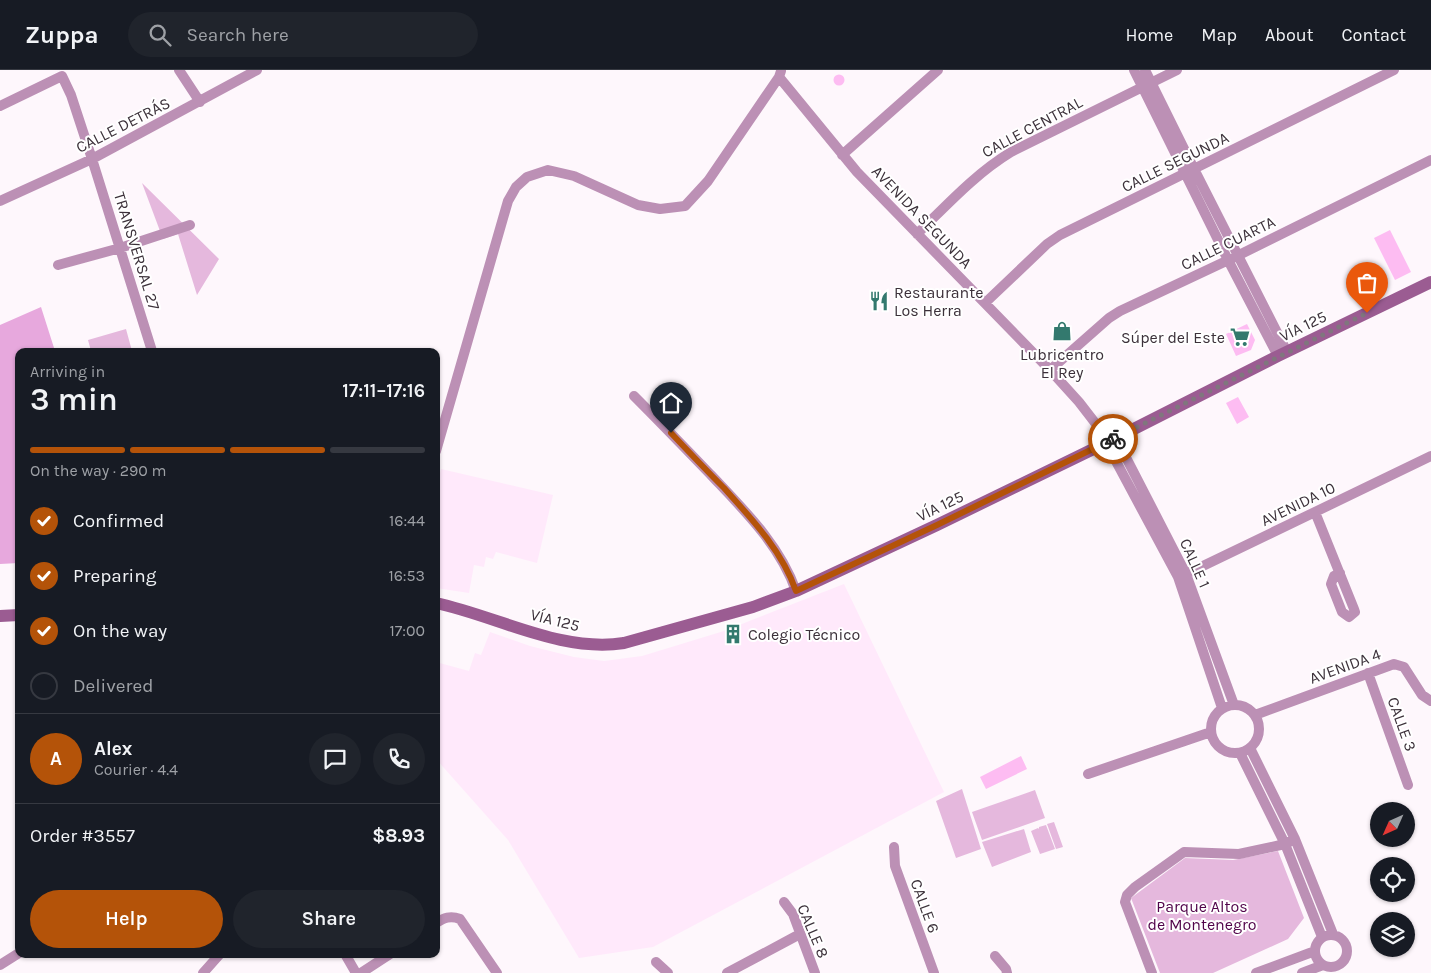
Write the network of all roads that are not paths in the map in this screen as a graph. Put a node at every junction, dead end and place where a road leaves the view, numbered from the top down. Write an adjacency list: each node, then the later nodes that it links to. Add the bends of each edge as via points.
1 (179, 70): 10 (street)
2 (257, 70): 10 (street, CALLE DETRÁS)
3 (938, 70): 12 (street)
4 (1134, 70): 9 (street)
5 (1145, 70): 9 (street)
6 (1177, 70): 9 (street, CALLE CENTRAL)
7 (1394, 70): 15 (street, CALLE SEGUNDA)
8 (780, 73): 12 (street, AVENIDA SEGUNDA); 28 (street, via 708,181 685,206 660,209 638,205 574,176 548,170 527,176 516,187 508,201)
9 (1147, 85): 15 (street); 18 (street, CALLE CENTRAL, via 993,163)
10 (200, 102): 13 (street, CALLE DETRÁS)
11 (0, 106): 13 (street, TRANSVERSAL 27, via 62,76)
12 (842, 155): 18 (street, AVENIDA SEGUNDA)
13 (92, 159): 16 (street, CALLE DETRÁS); 19 (street, TRANSVERSAL 27)
14 (1431, 160): 20 (street, CALLE CUARTA)
15 (1189, 172): 20 (street); 23 (street, CALLE SEGUNDA, via 1060,234)
16 (0, 201)
17 (190, 225): 19 (street)
18 (917, 234): 23 (street, AVENIDA SEGUNDA)
19 (120, 248): 21 (street); 24 (street, TRANSVERSAL 27)
20 (1233, 258): 25 (street); 26 (street, CALLE CUARTA, via 1109,318)
21 (58, 265)
22 (1431, 282): 25 (main road, VÍA 125)
23 (985, 303): 26 (street, AVENIDA SEGUNDA)
24 (151, 348)
25 (1282, 354): 29 (main road, VÍA 125)
26 (1050, 370): 29 (street, AVENIDA SEGUNDA)
27 (634, 396): 34 (street, via 749,515 780,558)
28 (440, 437)
29 (1112, 440): 33 (street, CALLE 1); 34 (main road, VÍA 125)
30 (1431, 456): 31 (street, AVENIDA 10)
31 (1315, 512): 32 (street); 33 (street, AVENIDA 10)
32 (1340, 573)
33 (1182, 576): 40 (street, CALLE 1); 41 (street, CALLE 1)
34 (796, 591): 35 (main road, VÍA 125, via 753,607 608,646 540,634)
35 (440, 604)
36 (15, 614): 37 (main road)
37 (0, 616)
38 (1368, 673): 39 (street, AVENIDA 4, via 1394,664 1404,667 1422,695); 42 (street, AVENIDA 4); 47 (street, CALLE 3)
39 (1431, 701)
40 (1234, 705): 41 (street); 42 (street, via 1245,707)
41 (1222, 708): 43 (street, via 1213,718)
42 (1255, 715): 44 (street, via 1260,729)
43 (1211, 732): 45 (street, via 1213,740 1224,751); 46 (street)
44 (1250, 748): 45 (street); 48 (street)
45 (1240, 753): 48 (street)
46 (1088, 774)
47 (1408, 785)
48 (1290, 841): 53 (street); 73 (street, via 1239,854 1184,852 1135,886 1125,902)
49 (894, 847): 71 (street, CALLE 6, via 895,866)
50 (784, 902): 52 (street, CALLE 8, via 793,914)
51 (440, 920): 67 (street, via 460,919)
52 (800, 934): 69 (street); 70 (street, CALLE 8)
53 (1327, 936): 54 (street, via 1315,945); 63 (street, via 1342,939 1347,948)
54 (1314, 951): 62 (street); 74 (street)
55 (15, 956): 61 (street)
56 (994, 956): 72 (street)
57 (216, 958): 64 (street)
58 (347, 958): 65 (street)
59 (384, 958): 66 (street)
60 (656, 962): 68 (street)
61 (0, 965)
62 (1323, 965): 63 (street); 75 (street)
63 (1340, 969)
64 (203, 973)
65 (356, 973)
66 (361, 973)
67 (497, 973)
68 (668, 973)
69 (727, 973)
70 (815, 973)
71 (934, 973)
72 (1007, 973)
73 (1152, 973)
74 (1256, 973)
75 (1302, 973)

